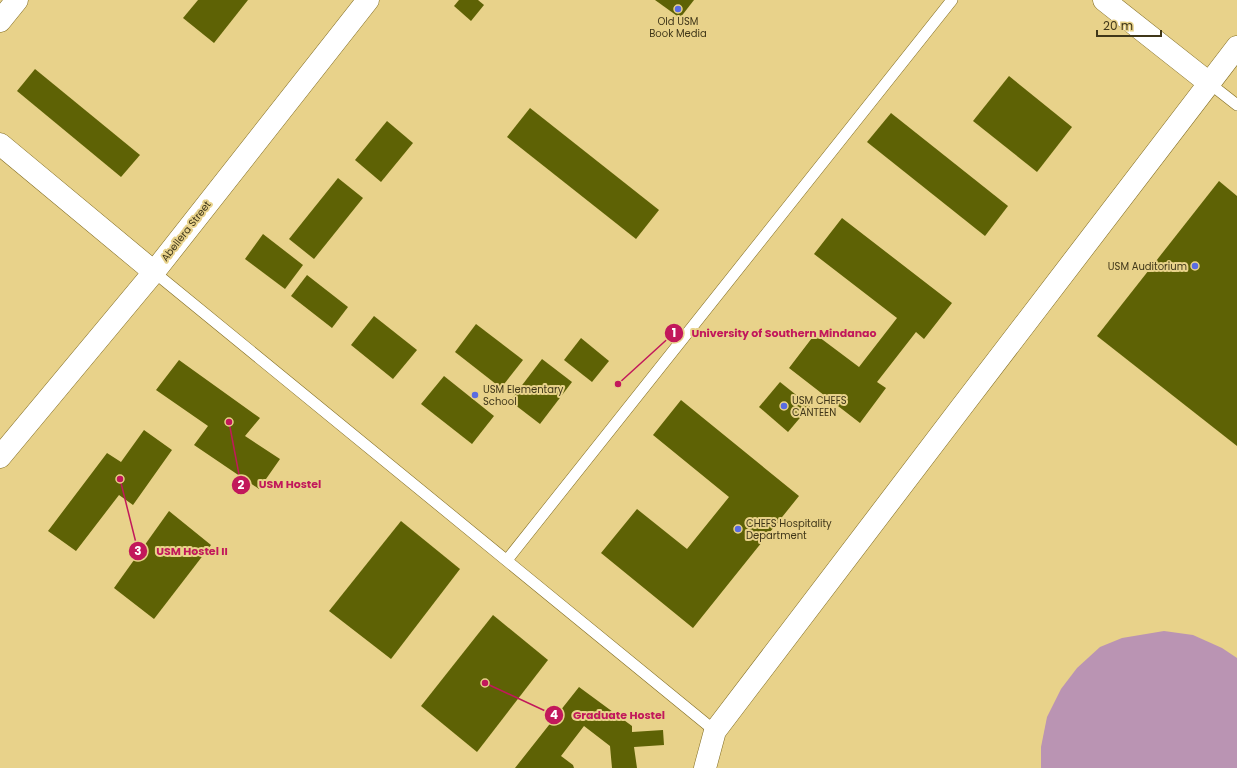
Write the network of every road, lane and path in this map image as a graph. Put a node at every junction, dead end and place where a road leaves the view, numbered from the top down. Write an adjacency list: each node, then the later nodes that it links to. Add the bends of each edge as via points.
1 (17, 0): 5 (street)
2 (368, 0): 10 (street, Abellera Street)
3 (952, 0): 12 (lane)
4 (1104, 0): 7 (street)
5 (0, 21)
6 (1237, 47): 7 (street)
7 (1209, 83): 8 (lane); 13 (street)
8 (1237, 104)
9 (0, 144): 10 (street)
10 (154, 272): 11 (street, Abellera Street); 12 (lane)
11 (0, 458)
12 (507, 560): 13 (lane)
13 (715, 731): 14 (street)
14 (705, 768)

